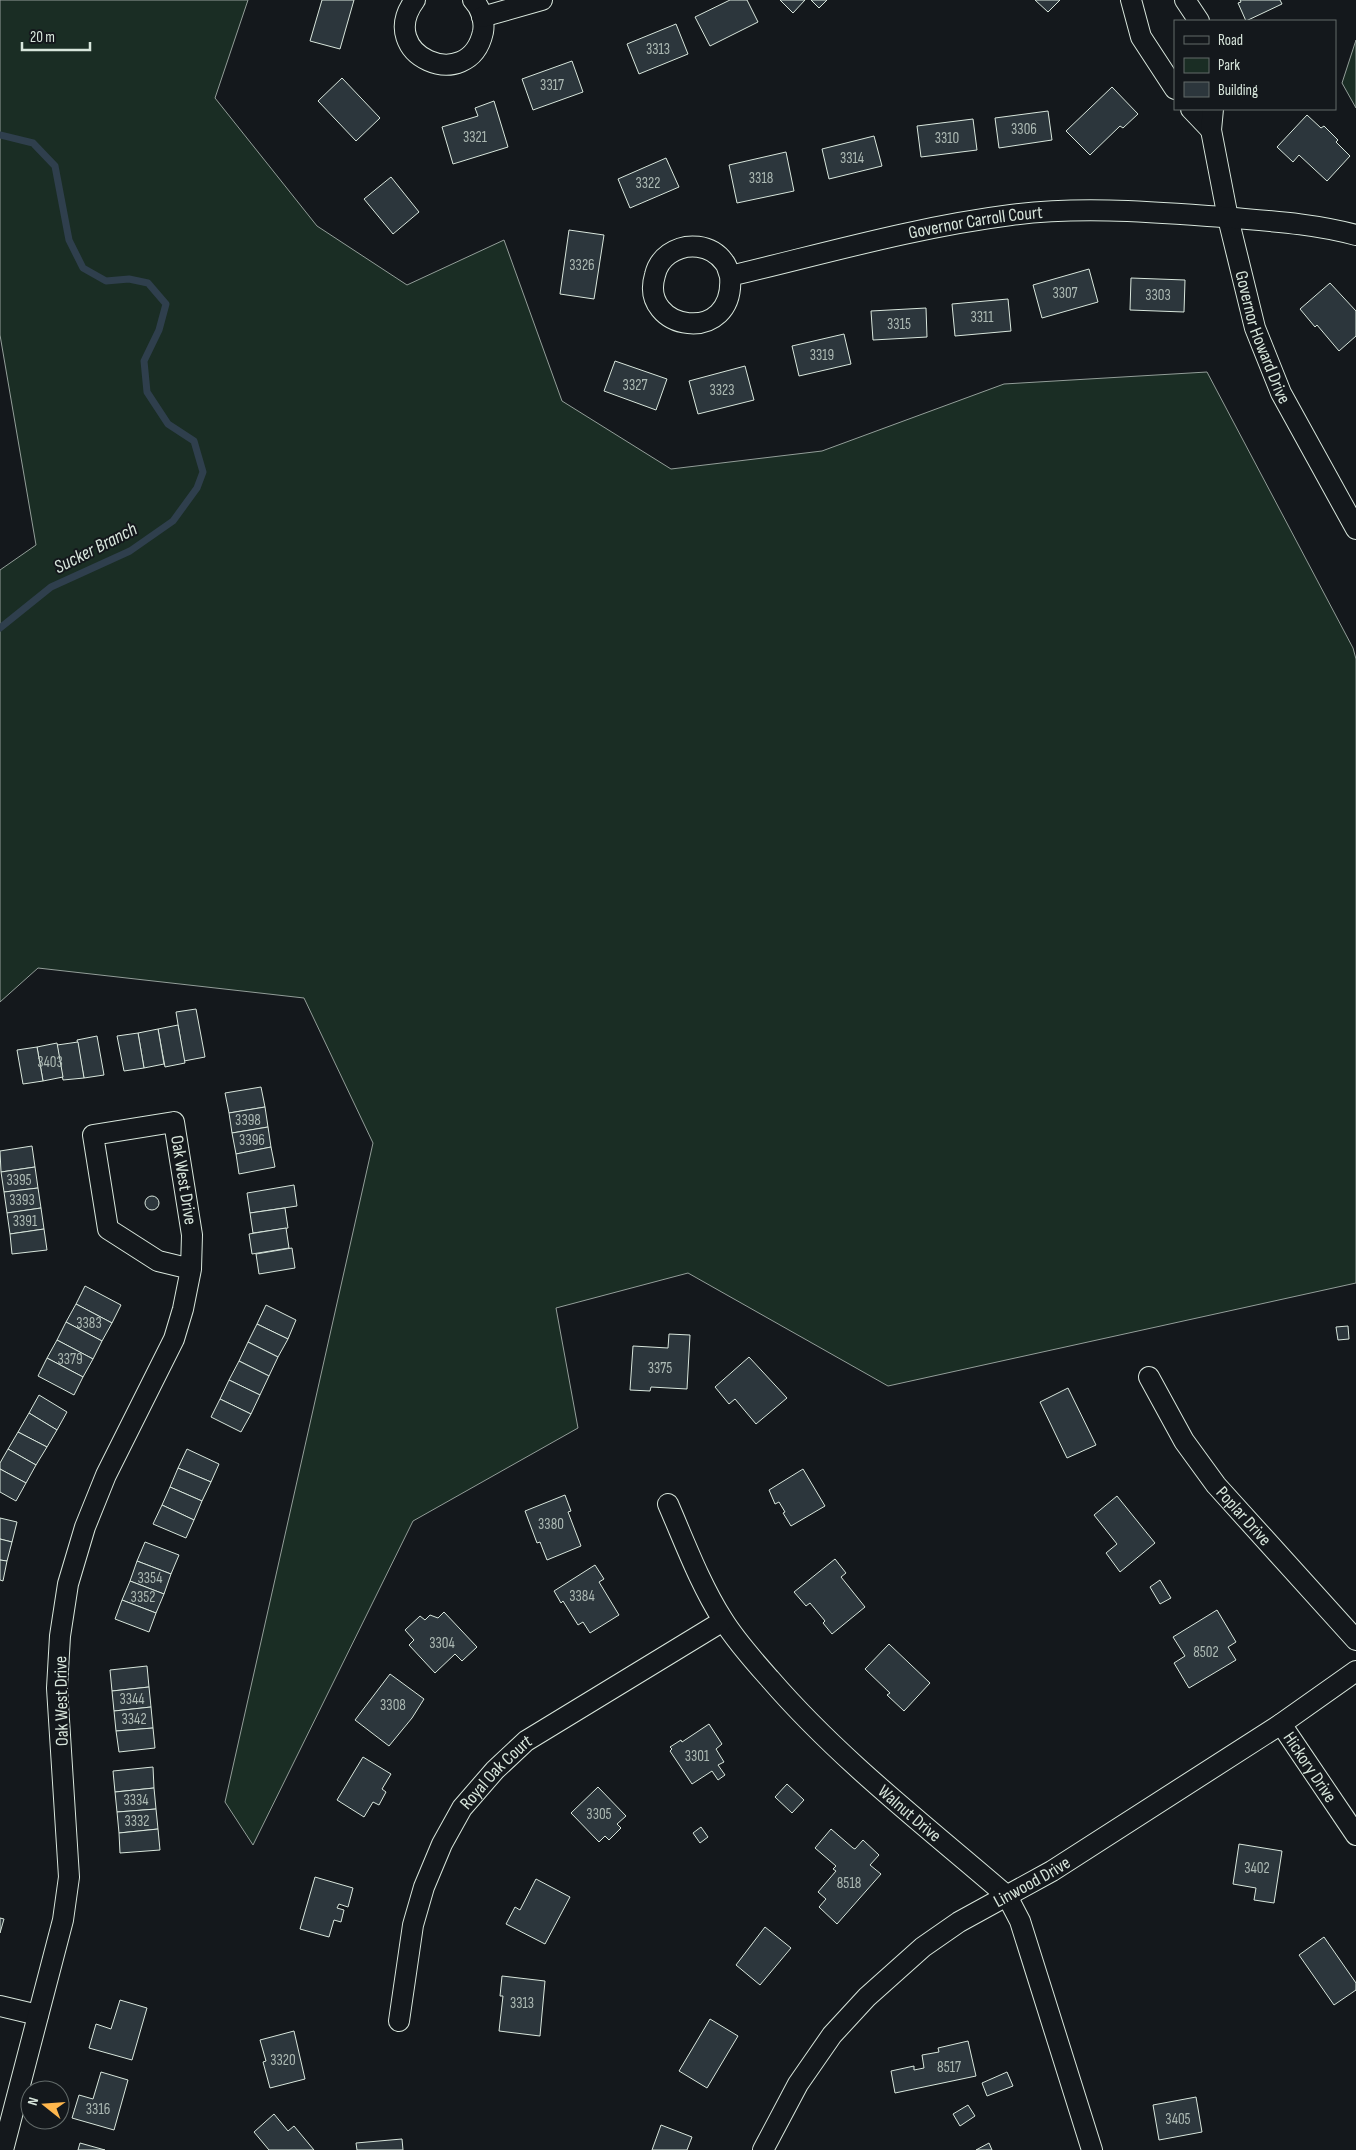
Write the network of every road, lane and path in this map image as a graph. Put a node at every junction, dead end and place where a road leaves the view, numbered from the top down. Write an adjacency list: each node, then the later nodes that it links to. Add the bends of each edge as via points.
1 (415, 0): 5 (street, via 405,22 406,35 416,54 436,64 449,65 465,60 474,52 484,29)
2 (542, 0): 5 (street)
3 (1130, 0): 7 (street, via 1141,37)
4 (1185, 0): 6 (street)
5 (478, 8)
6 (1197, 20)
7 (1174, 87)
8 (1192, 110): 10 (street)
9 (1214, 110): 10 (street, Governor Howard Drive)
10 (1211, 130): 11 (street, Governor Howard Drive)
11 (1228, 218): 12 (street, Governor Carroll Court, via 1301,224); 13 (street, Governor Carroll Court, via 1132,210 1012,215 944,225); 14 (street, Governor Howard Drive, via 1255,328 1281,393)
12 (1356, 235)
13 (730, 276)
14 (1356, 529)
15 (191, 1269): 15 (street, Oak West Drive, via 158,1261 108,1229 93,1135 174,1122 192,1235); 25 (street, Oak West Drive, via 174,1339 106,1475 85,1527 68,1584 57,1688 69,1877 63,1920)
16 (1149, 1377): 19 (street, Poplar Drive, via 1184,1441 1216,1485)
17 (668, 1504): 18 (street, Walnut Drive)
18 (723, 1621): 23 (street, Walnut Drive, via 790,1702 828,1740); 26 (street, Royal Oak Court, via 526,1741 462,1808 424,1887 413,1926)
19 (1356, 1640)
20 (1356, 1672): 21 (street, Linwood Drive)
21 (1281, 1724): 22 (street, Hickory Drive); 23 (street, Linwood Drive, via 1052,1871)
22 (1356, 1835)
23 (1006, 1896): 28 (street, Linwood Drive, via 958,1922 923,1947 859,2005 832,2035 798,2084); 29 (street, Walnut Drive, via 1020,1921)
24 (0, 2006): 25 (street)
25 (38, 2015): 27 (street, Oak West Drive)
26 (399, 2021)
27 (3, 2150)
28 (763, 2150)
29 (1092, 2150)

